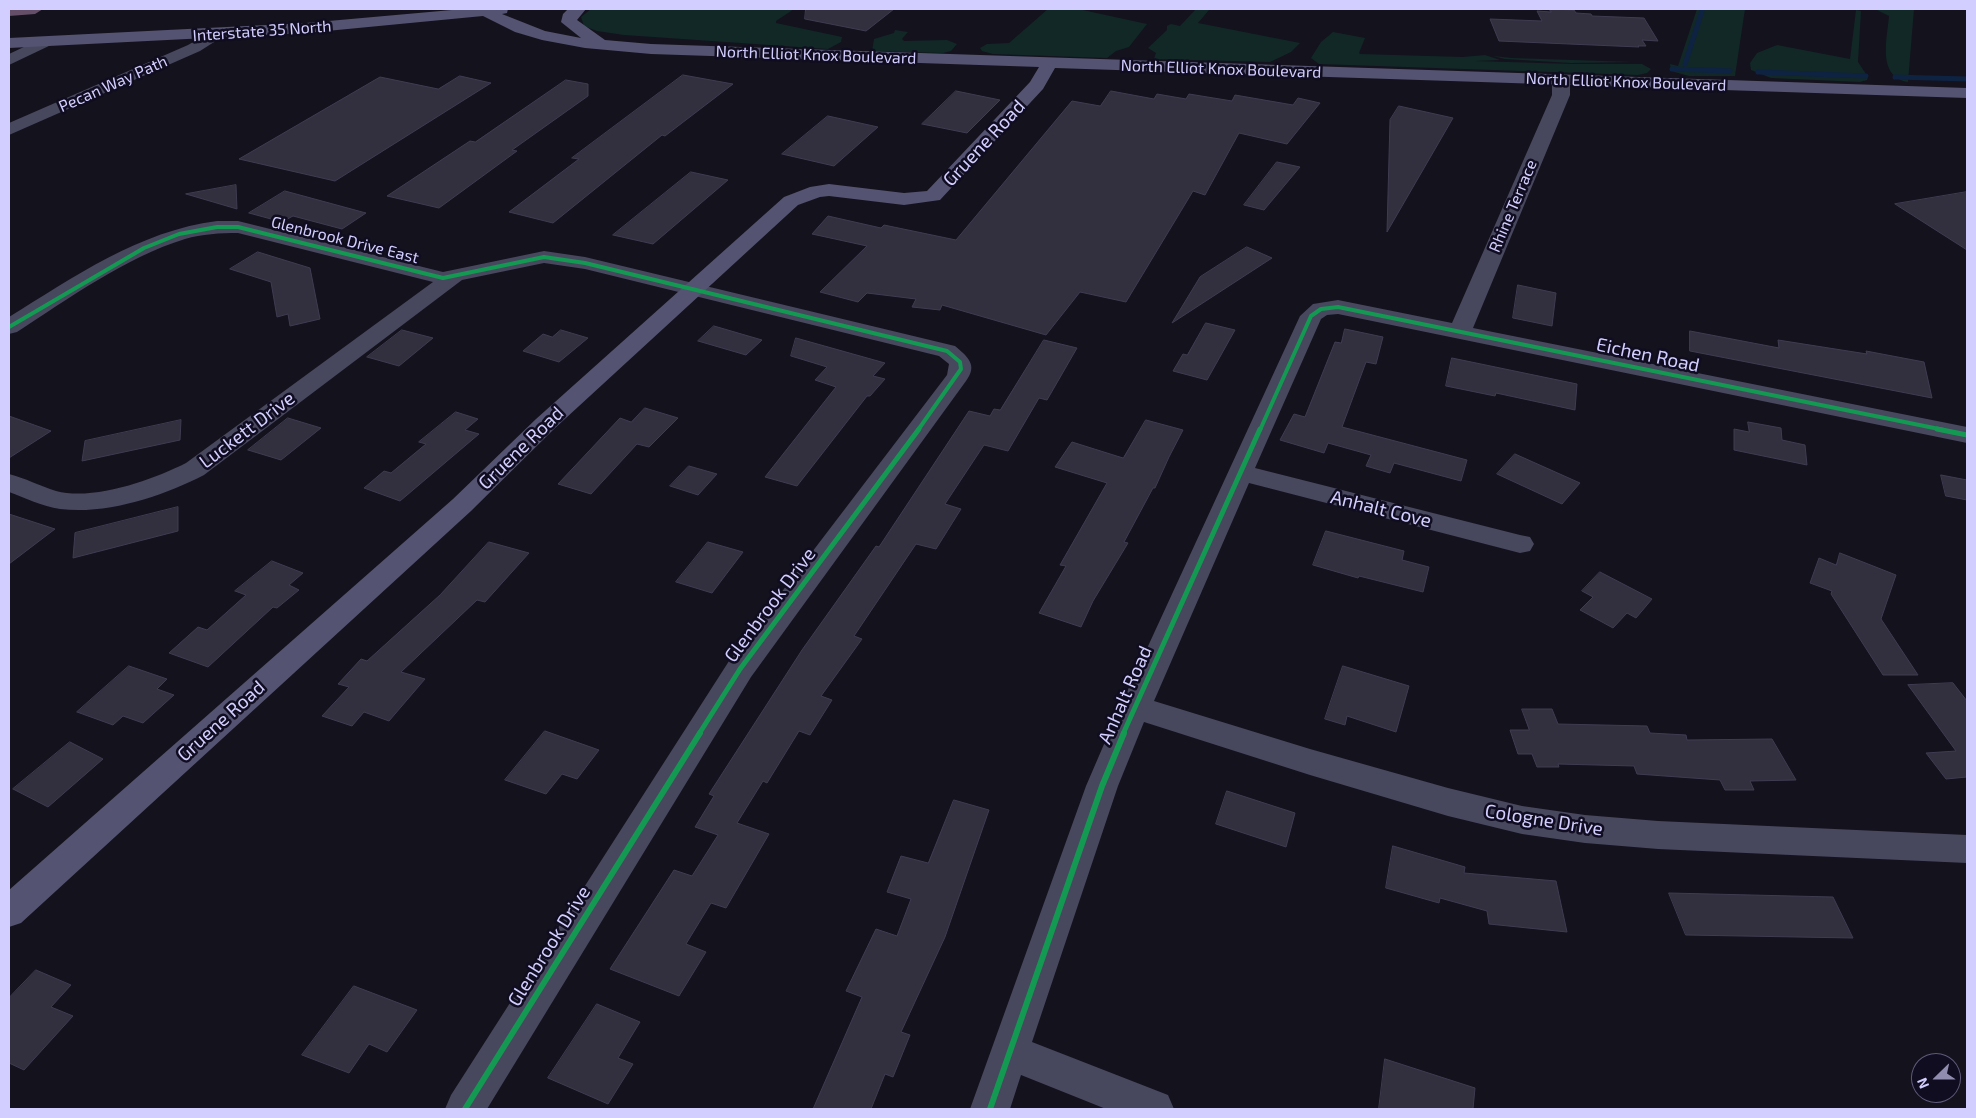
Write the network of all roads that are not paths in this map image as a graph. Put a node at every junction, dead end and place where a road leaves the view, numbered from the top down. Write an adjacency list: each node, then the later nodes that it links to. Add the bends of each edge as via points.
1 (35, 9): 6 (highway)
2 (388, 9): 7 (main road, via 366,17)
3 (507, 9): 5 (main road, Interstate 35 North); 11 (main road, North Elliot Knox Boulevard, via 547,28)
4 (578, 9): 11 (main road, via 571,14 569,22)
5 (484, 10): 7 (main road, Interstate 35 North); 11 (main road, North Elliot Knox Boulevard, via 538,34 581,44)
6 (9, 11)
7 (306, 28): 8 (main road, Interstate 35 North)
8 (216, 34): 9 (main road, Interstate 35 North); 16 (street, Pecan Way Path, via 194,48)
9 (45, 42): 10 (main road, Interstate 35 North); 12 (street)
10 (9, 43)
11 (599, 43): 13 (main road, North Elliot Knox Boulevard, via 724,52)
12 (9, 60)
13 (1050, 62): 14 (main road, North Elliot Knox Boulevard); 18 (main road, Gruene Road, via 1038,85 933,196 904,199 829,190 806,194 791,201)
14 (1561, 80): 15 (main road, North Elliot Knox Boulevard); 21 (street, Rhine Terrace, via 1561,95)
15 (1967, 93)
16 (9, 130)
17 (456, 275): 18 (street, Glenbrook Drive East, via 552,257); 20 (street, Glenbrook Drive East, via 443,278 238,226 220,226 174,234 150,244); 24 (street, Luckett Drive, via 195,469 177,479 93,500 59,500)
18 (695, 289): 28 (main road, Gruene Road, via 545,424 462,505); 30 (street, Glenbrook Drive, via 946,351 960,362 961,369 740,669)
19 (1321, 309): 21 (street, Eichen Road, via 1338,307); 23 (street, Anhalt Road, via 1311,316)
20 (9, 327)
21 (1460, 332): 22 (street, Eichen Road)
22 (1967, 435)
23 (1241, 473): 25 (street, Anhalt Cove); 26 (street, Anhalt Road)
24 (9, 482)
25 (1520, 544)
26 (1136, 707): 27 (street, Cologne Drive, via 1310,762 1522,820 1658,835); 29 (street, Anhalt Road, via 1102,786)
27 (1967, 849)
28 (9, 912)
29 (1010, 1052): 31 (street, Anhalt Road); 32 (street)
30 (465, 1109)
31 (990, 1109)
32 (1154, 1109)

